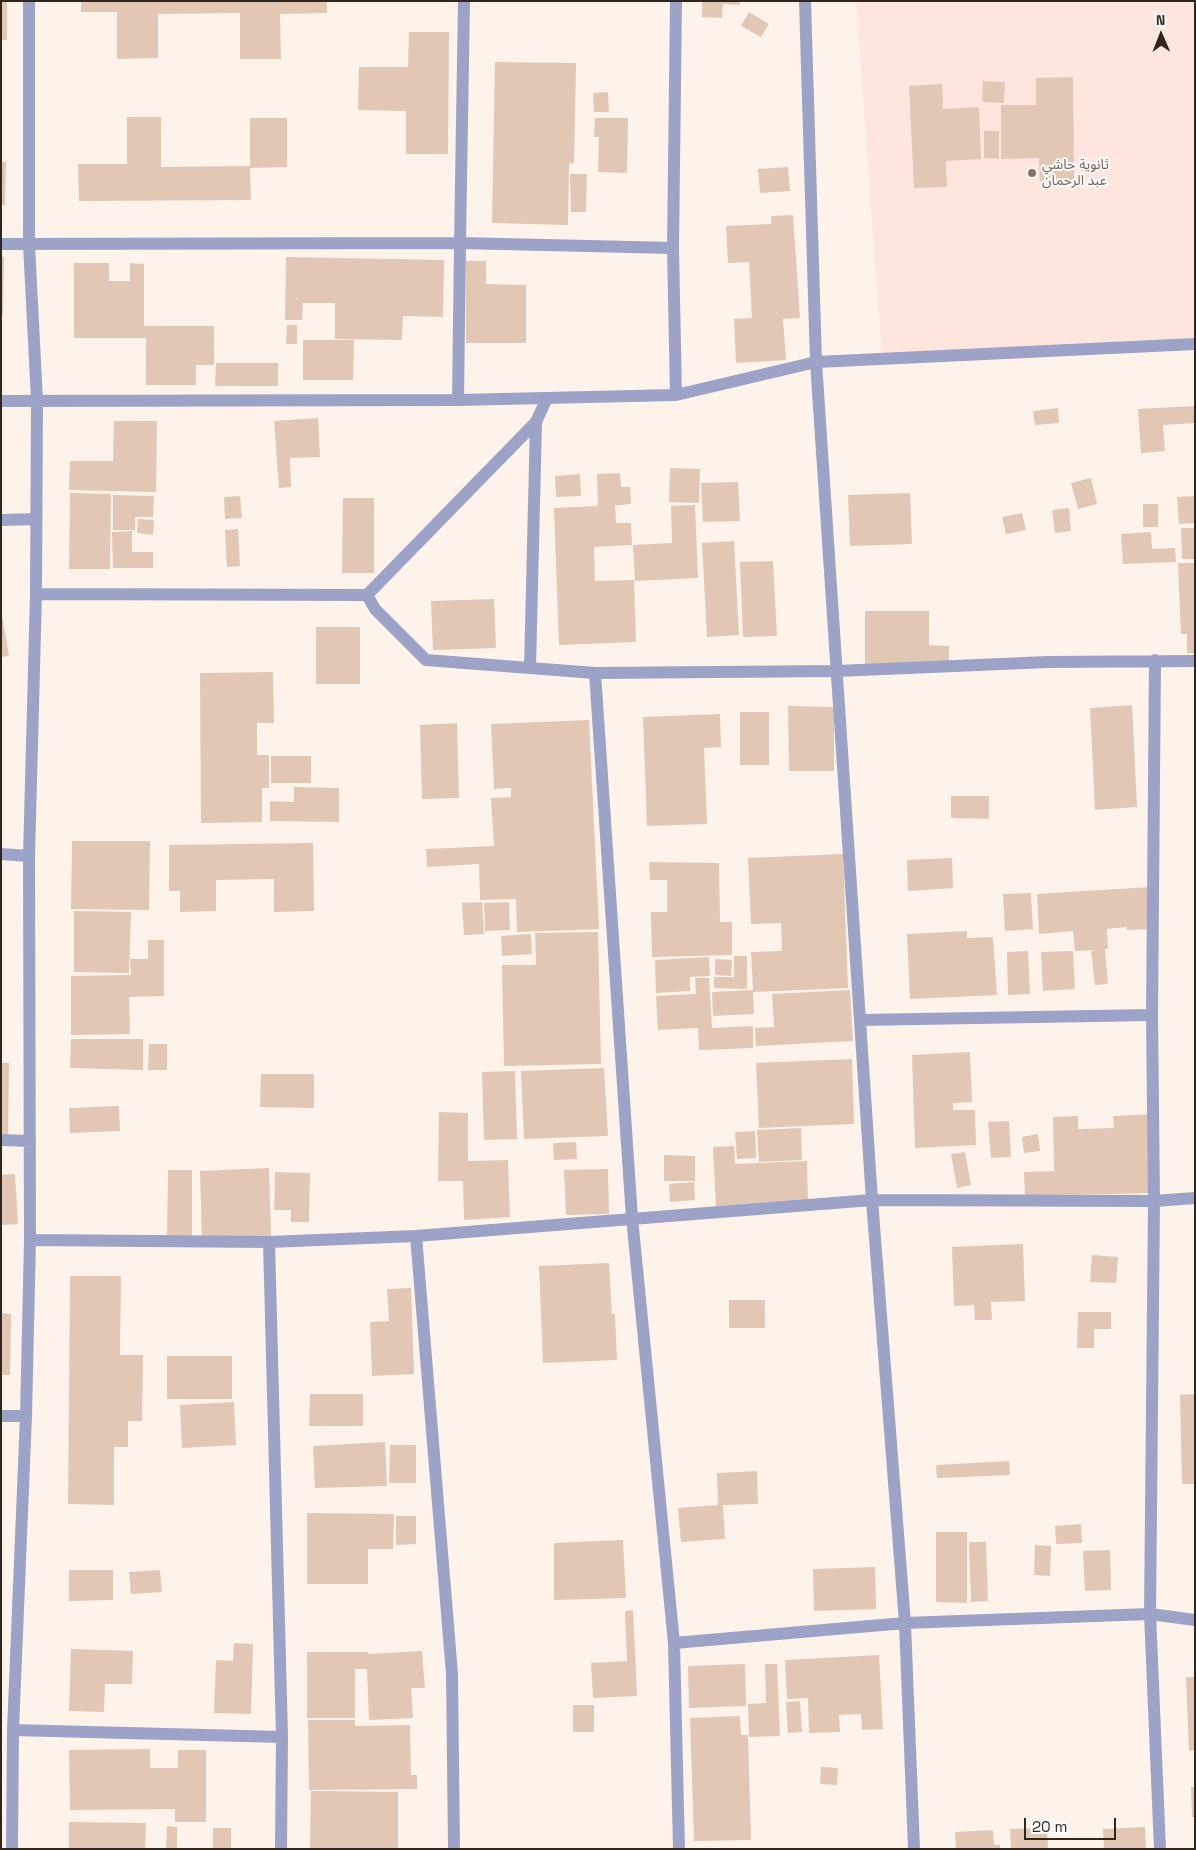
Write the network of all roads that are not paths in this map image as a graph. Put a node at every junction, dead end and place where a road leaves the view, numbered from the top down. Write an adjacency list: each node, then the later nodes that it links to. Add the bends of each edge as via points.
1 (29, 1): 7 (street)
2 (464, 1): 5 (street)
3 (676, 1): 8 (street)
4 (805, 1): 10 (street)
5 (460, 243): 7 (street); 8 (street); 13 (street)
6 (1, 244): 7 (street)
7 (29, 244): 15 (street)
8 (673, 248): 11 (street)
9 (1195, 344): 10 (street)
10 (816, 362): 11 (street); 24 (street)
11 (676, 395): 12 (street)
12 (548, 398): 13 (street); 16 (street)
13 (458, 400): 15 (street)
14 (1, 401): 15 (street)
15 (37, 401): 17 (street)
16 (536, 422): 20 (street); 23 (street)
17 (36, 519): 18 (street); 19 (street)
18 (1, 520)
19 (36, 594): 20 (street); 27 (street)
20 (366, 595): 23 (street, via 375,609 426,660)
21 (1155, 660): 22 (street); 24 (street); 28 (street)
22 (1195, 661)
23 (530, 668): 25 (street)
24 (837, 671): 25 (street); 29 (street)
25 (595, 673): 35 (street)
26 (1, 854): 27 (street)
27 (29, 856): 31 (street)
28 (1152, 1015): 29 (street); 34 (street)
29 (860, 1020): 33 (street)
30 (1, 1140): 31 (street)
31 (30, 1141): 37 (street)
32 (1195, 1198): 34 (street)
33 (872, 1200): 34 (street); 35 (street); 43 (street)
34 (1154, 1200): 41 (street)
35 (632, 1218): 36 (street); 44 (street)
36 (416, 1236): 38 (street); 49 (street, via 452,1674)
37 (30, 1240): 38 (street); 40 (street)
38 (269, 1242): 46 (street)
39 (1, 1416): 40 (street)
40 (26, 1416): 45 (street)
41 (1150, 1614): 42 (street); 43 (street); 52 (street)
42 (1195, 1620)
43 (905, 1623): 44 (street); 51 (street)
44 (674, 1643): 50 (street)
45 (13, 1730): 46 (street); 47 (street)
46 (282, 1737): 48 (street)
47 (12, 1849)
48 (281, 1849)
49 (454, 1849)
50 (679, 1849)
51 (914, 1849)
52 (1160, 1849)

